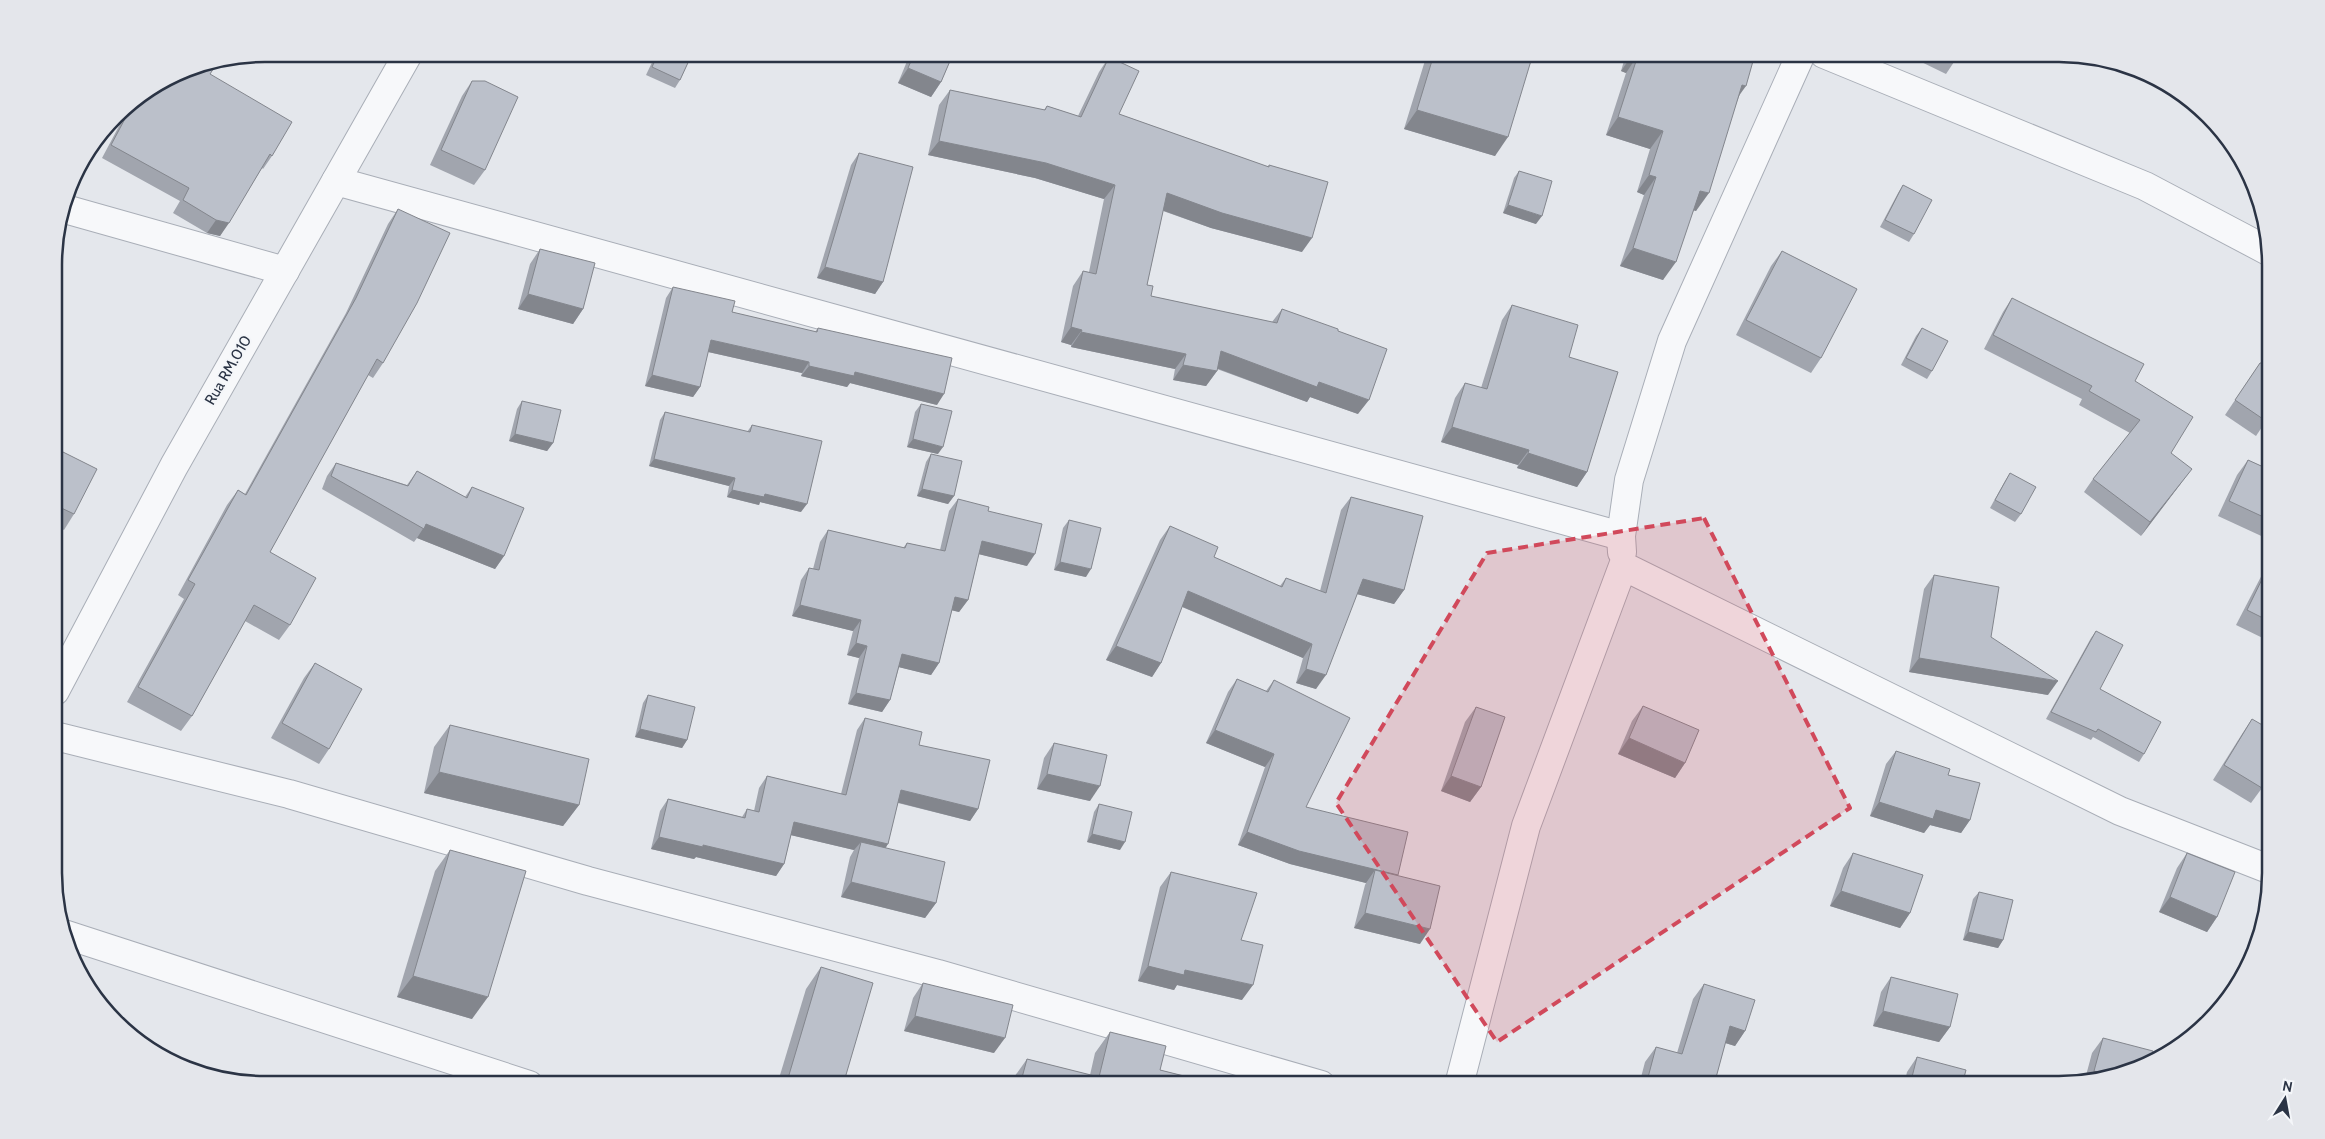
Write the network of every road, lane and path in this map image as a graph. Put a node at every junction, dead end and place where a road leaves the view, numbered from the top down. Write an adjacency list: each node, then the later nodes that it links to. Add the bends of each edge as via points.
1 (403, 62): 4 (street, Rua RM.010)
2 (1797, 62): 8 (street, via 1672,341 1629,480)
3 (1843, 62): 6 (street, via 2145,186)
4 (336, 181): 7 (street, Rua RM.010); 8 (street)
5 (70, 210): 7 (street)
6 (2262, 248)
7 (285, 271): 10 (street, Rua RM.010, via 174,466)
8 (1621, 536): 9 (street)
9 (1623, 566): 12 (street, via 2120,811); 16 (street, via 1526,826)
10 (62, 678)
11 (62, 738): 15 (street, via 289,794 588,881 938,974)
12 (2262, 866)
13 (72, 937): 14 (street)
14 (501, 1076)
15 (1290, 1076)
16 (1461, 1076)

